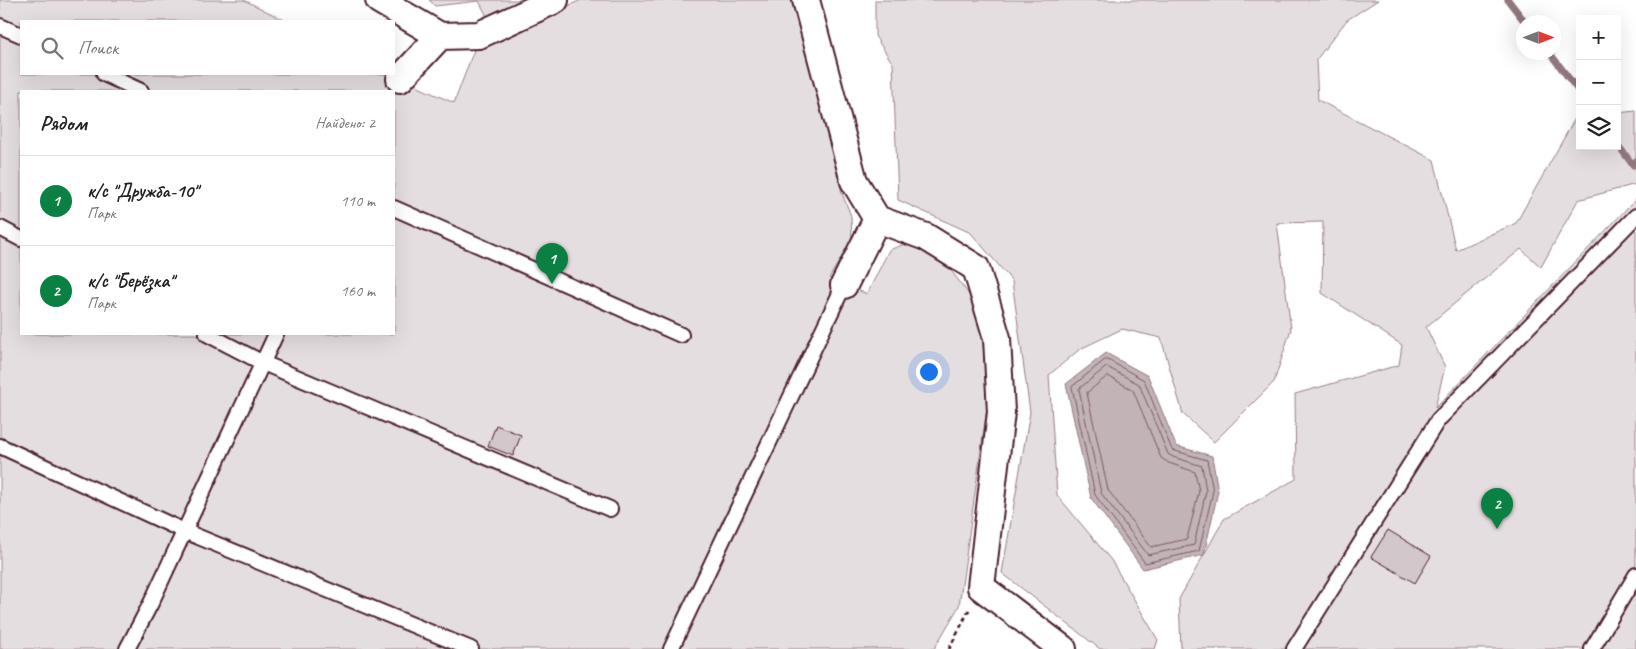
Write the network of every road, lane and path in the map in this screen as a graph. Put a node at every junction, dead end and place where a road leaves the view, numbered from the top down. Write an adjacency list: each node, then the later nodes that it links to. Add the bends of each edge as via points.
1 (379, 0): 6 (street)
2 (555, 0): 6 (street, via 479,35)
3 (806, 0): 12 (street, via 854,181)
4 (0, 26): 5 (lane)
5 (20, 35)
6 (440, 36): 8 (street)
7 (106, 75): 9 (lane)
8 (397, 85)
9 (139, 90)
10 (395, 208): 18 (lane)
11 (1636, 216): 30 (lane, via 1438,420)
12 (876, 219): 15 (street); 24 (street, via 926,237 976,268 997,338 1001,412)
13 (0, 228): 14 (lane)
14 (20, 238)
15 (844, 285): 27 (lane)
16 (209, 335): 19 (lane)
17 (276, 335): 19 (lane)
18 (681, 335)
19 (263, 362): 21 (lane); 22 (lane)
20 (0, 446): 22 (lane)
21 (610, 509)
22 (184, 531): 25 (lane); 26 (lane)
23 (1636, 575): 31 (lane)
24 (981, 587): 28 (path); 29 (street)
25 (126, 649)
26 (471, 649)
27 (671, 649)
28 (949, 649)
29 (1063, 649)
30 (1294, 649)
31 (1592, 649)

